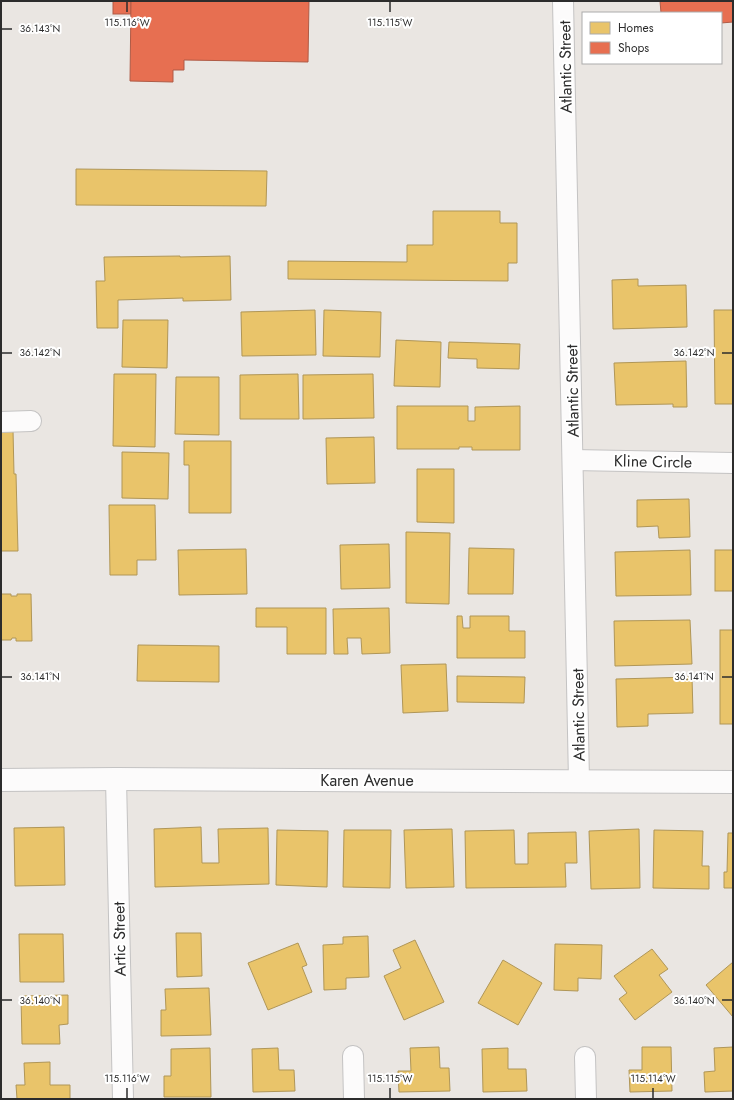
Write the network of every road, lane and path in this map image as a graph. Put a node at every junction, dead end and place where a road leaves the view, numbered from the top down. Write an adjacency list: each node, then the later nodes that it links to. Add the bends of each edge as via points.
1 (563, 1): 4 (street, Atlantic Street)
2 (31, 421): 3 (street)
3 (1, 422)
4 (573, 460): 5 (street, Kline Circle); 8 (street, Atlantic Street)
5 (733, 463)
6 (116, 779): 7 (street, Karen Avenue); 8 (street, Karen Avenue); 12 (street, Artic Street)
7 (1, 780)
8 (579, 782): 9 (street, Karen Avenue)
9 (733, 782)
10 (353, 1056): 13 (street)
11 (585, 1057): 14 (street)
12 (123, 1099)
13 (354, 1099)
14 (586, 1099)

